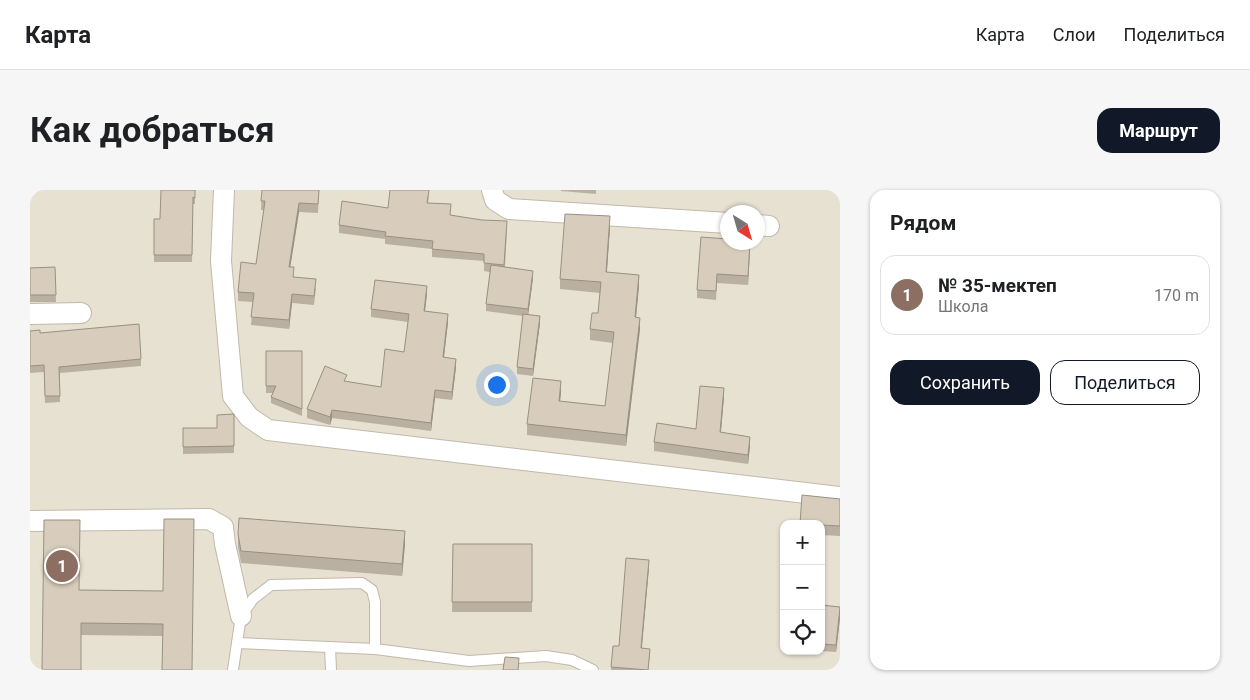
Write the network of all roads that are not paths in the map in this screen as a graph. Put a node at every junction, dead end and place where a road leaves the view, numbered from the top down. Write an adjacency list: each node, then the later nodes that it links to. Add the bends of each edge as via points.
1 (224, 190): 6 (street, via 221,261 233,396 249,417 268,430)
2 (492, 190): 3 (street, via 495,200 509,209)
3 (720, 222)
4 (81, 312): 5 (street)
5 (30, 314)
6 (840, 497)
7 (30, 521): 8 (street, via 209,519 223,527)
8 (241, 616): 9 (lane); 11 (lane, via 271,585 362,583 372,590 375,602)
9 (237, 643): 10 (lane); 13 (lane)
10 (330, 647): 11 (lane); 14 (lane)
11 (375, 649): 12 (lane)
12 (469, 665): 15 (lane, via 546,656 572,660)
13 (233, 670)
14 (331, 670)
15 (593, 670)

